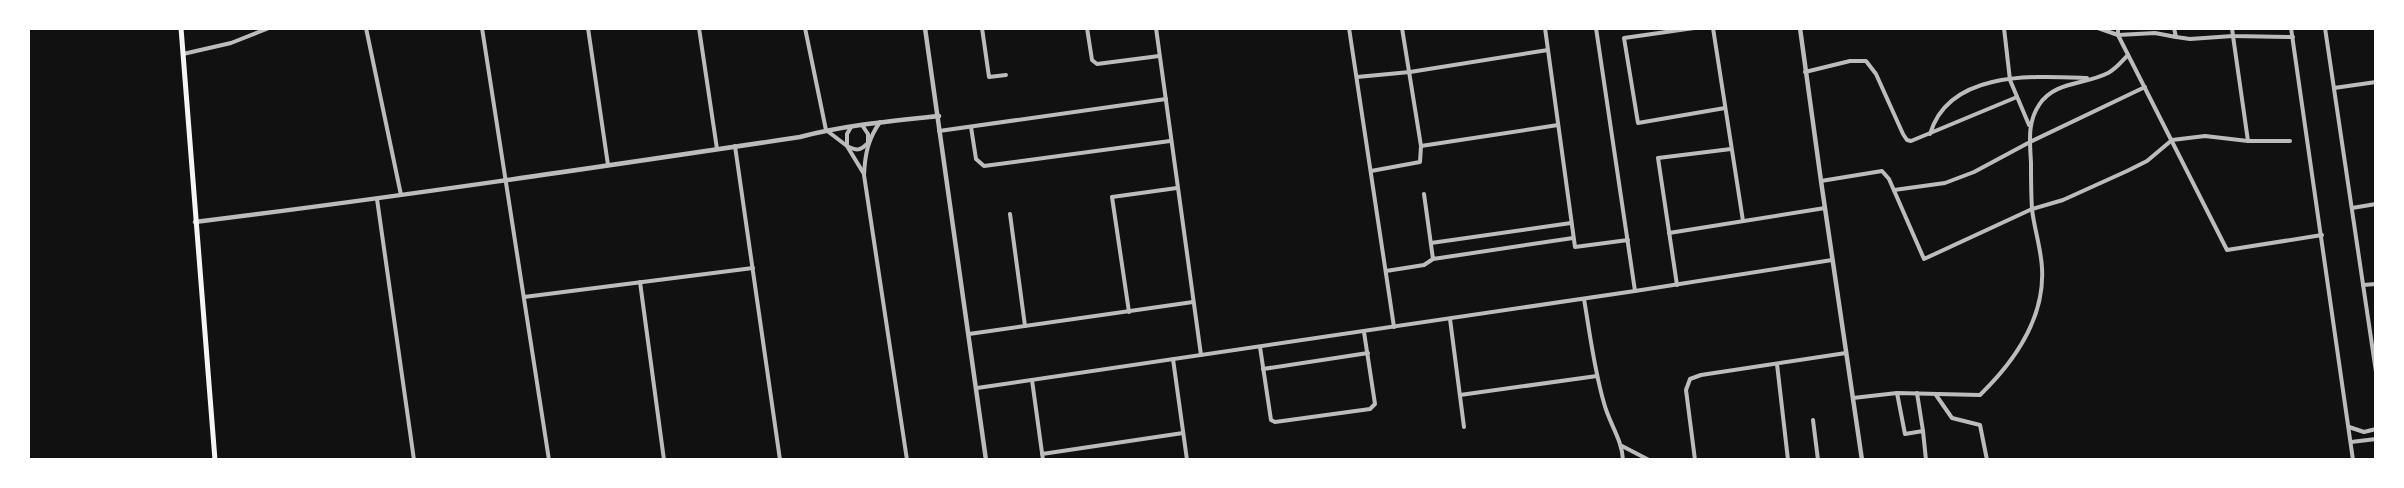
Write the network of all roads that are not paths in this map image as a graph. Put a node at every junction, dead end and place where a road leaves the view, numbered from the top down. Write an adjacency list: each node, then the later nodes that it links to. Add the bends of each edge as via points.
1 (181, 28): 31 (main road)
2 (269, 28): 31 (street, via 231,43)
3 (366, 28): 75 (street)
4 (482, 28): 70 (street)
5 (588, 28): 67 (street)
6 (699, 28): 65 (street)
7 (805, 28): 53 (street)
8 (925, 28): 46 (street)
9 (982, 28): 36 (street, via 989,77)
10 (1087, 28): 33 (street, via 1092,60 1097,64)
11 (1156, 28): 33 (street)
12 (1349, 28): 37 (street)
13 (1402, 28): 34 (street)
14 (1545, 28): 30 (street)
15 (1596, 28): 88 (street)
16 (1694, 28): 45 (street, via 1624,38 1638,123)
17 (1713, 28): 45 (street)
18 (1800, 28): 35 (street)
19 (2004, 28): 39 (street)
20 (2098, 28): 26 (street)
21 (2118, 28): 26 (street)
22 (2175, 28): 28 (street)
23 (2232, 28): 27 (street)
24 (2292, 28): 29 (street)
25 (2325, 28): 42 (street)
26 (2118, 35): 28 (street, via 2155,33); 32 (street)
27 (2233, 36): 28 (street); 29 (street); 58 (street)
28 (2176, 37)
29 (2293, 37): 86 (street)
30 (1548, 50): 34 (street); 49 (street)
31 (183, 54): 83 (main road)
32 (2128, 55): 38 (street, via 2109,73); 41 (street)
33 (1159, 56): 44 (street)
34 (1410, 72): 37 (street); 64 (street)
35 (1805, 72): 55 (street, via 1866,61 1905,137 1911,141); 71 (street)
36 (1006, 75)
37 (1356, 77): 68 (street)
38 (2093, 79): 39 (street, via 2034,76); 51 (street, via 2047,95)
39 (2010, 80): 43 (street); 55 (street, via 1977,86 1950,101 1940,111)
40 (2376, 82): 42 (street)
41 (2145, 87): 56 (street); 60 (street)
42 (2334, 88): 78 (street)
43 (2017, 97): 51 (street); 55 (street)
44 (1166, 99): 52 (street); 57 (street)
45 (1725, 108): 66 (street)
46 (939, 116): 47 (street); 54 (street)
47 (880, 122): 48 (street); 61 (street)
48 (862, 124): 50 (street); 61 (street)
49 (1558, 125): 64 (street); 84 (street)
50 (851, 126): 53 (street); 63 (street)
51 (2030, 126): 60 (street)
52 (971, 127): 54 (street); 57 (street, via 975,159 984,166)
53 (826, 130): 62 (street); 63 (street)
54 (939, 131): 107 (street)
55 (1930, 135)
56 (2172, 140): 58 (street, via 2205,136); 80 (street, via 2147,161 2127,171 2063,200); 86 (street, via 2227,250)
57 (1170, 141): 72 (street)
58 (2248, 141): 59 (street)
59 (2290, 141)
60 (2030, 142): 73 (street, via 1996,162 1945,183); 80 (street)
61 (868, 143): 63 (street, via 855,150); 69 (street)
62 (735, 146): 65 (street); 92 (street)
63 (847, 146): 69 (street)
64 (1421, 146): 68 (street, via 1418,164)
65 (717, 149): 67 (street)
66 (1731, 149): 82 (street); 85 (street, via 1658,158)
67 (608, 165): 70 (street)
68 (1371, 171): 93 (street)
69 (864, 175): 139 (street)
70 (506, 180): 75 (street); 99 (street)
71 (1821, 181): 73 (street, via 1882,171); 79 (street)
72 (1177, 188): 101 (street); 102 (street, via 1112,197)
73 (1894, 190): 80 (street, via 1924,259)
74 (1424, 194): 89 (street)
75 (401, 195): 76 (street)
76 (377, 199): 83 (street); 135 (street)
77 (2376, 204): 78 (street)
78 (2352, 207): 97 (street)
79 (1825, 208): 82 (street); 91 (street)
80 (2032, 209): 121 (street, via 2042,285 2028,334 1999,377 1980,395)
81 (1010, 214): 104 (street)
82 (1743, 221): 85 (street)
83 (195, 222): 134 (main road)
84 (1571, 223): 87 (street); 89 (street)
85 (1669, 233): 96 (street)
86 (2322, 235): 126 (street)
87 (1573, 238): 88 (street, via 1575,247); 90 (street)
88 (1628, 240): 98 (street)
89 (1431, 243): 90 (street)
90 (1433, 260): 93 (street)
91 (1832, 260): 96 (street); 110 (street)
92 (753, 268): 94 (street); 138 (street)
93 (1386, 271): 105 (street)
94 (640, 282): 99 (street); 137 (street)
95 (2376, 284): 97 (street)
96 (1677, 285): 98 (street)
97 (2363, 285): 115 (street)
98 (1635, 291): 100 (street)
99 (524, 297): 136 (street)
100 (1584, 299): 103 (street); 116 (street)
101 (1193, 302): 102 (street); 111 (street)
102 (1129, 312): 104 (street)
103 (1450, 319): 105 (street); 122 (street)
104 (1025, 326): 107 (street)
105 (1394, 327): 106 (street)
106 (1364, 332): 108 (street); 109 (street)
107 (969, 334): 118 (street)
108 (1260, 347): 111 (street); 114 (street)
109 (1368, 353): 114 (street); 114 (street, via 1375,404 1370,409 1275,422 1271,420)
110 (1846, 353): 113 (street); 123 (street)
111 (1201, 355): 112 (street)
112 (1173, 359): 117 (street); 129 (street)
113 (1778, 364): 145 (street, via 1701,375 1688,382); 146 (street)
114 (1263, 369)
115 (2376, 372)
116 (1597, 376): 122 (street); 132 (street, via 1604,406)
117 (1032, 380): 118 (street); 133 (street)
118 (977, 388): 140 (street)
119 (1897, 393): 120 (street); 123 (street); 128 (street, via 1905,434)
120 (1917, 393): 121 (street); 128 (street)
121 (1936, 394): 150 (street, via 1952,418 1980,425)
122 (1460, 395): 125 (street)
123 (1853, 398): 148 (street)
124 (1813, 420): 147 (street)
125 (1464, 427)
126 (2349, 427): 127 (street, via 2364,432); 131 (street)
127 (2376, 429)
128 (1923, 431): 149 (street)
129 (1183, 433): 133 (street); 142 (street)
130 (2376, 439): 131 (street)
131 (2351, 442): 151 (street)
132 (1622, 446): 143 (street); 144 (street)
133 (1042, 454): 141 (street)
134 (215, 459)
135 (414, 459)
136 (549, 459)
137 (664, 459)
138 (780, 459)
139 (907, 459)
140 (986, 459)
141 (1043, 459)
142 (1187, 459)
143 (1623, 459)
144 (1649, 459)
145 (1695, 459)
146 (1788, 459)
147 (1818, 459)
148 (1862, 459)
149 (1926, 459)
150 (1987, 459)
151 (2353, 459)

